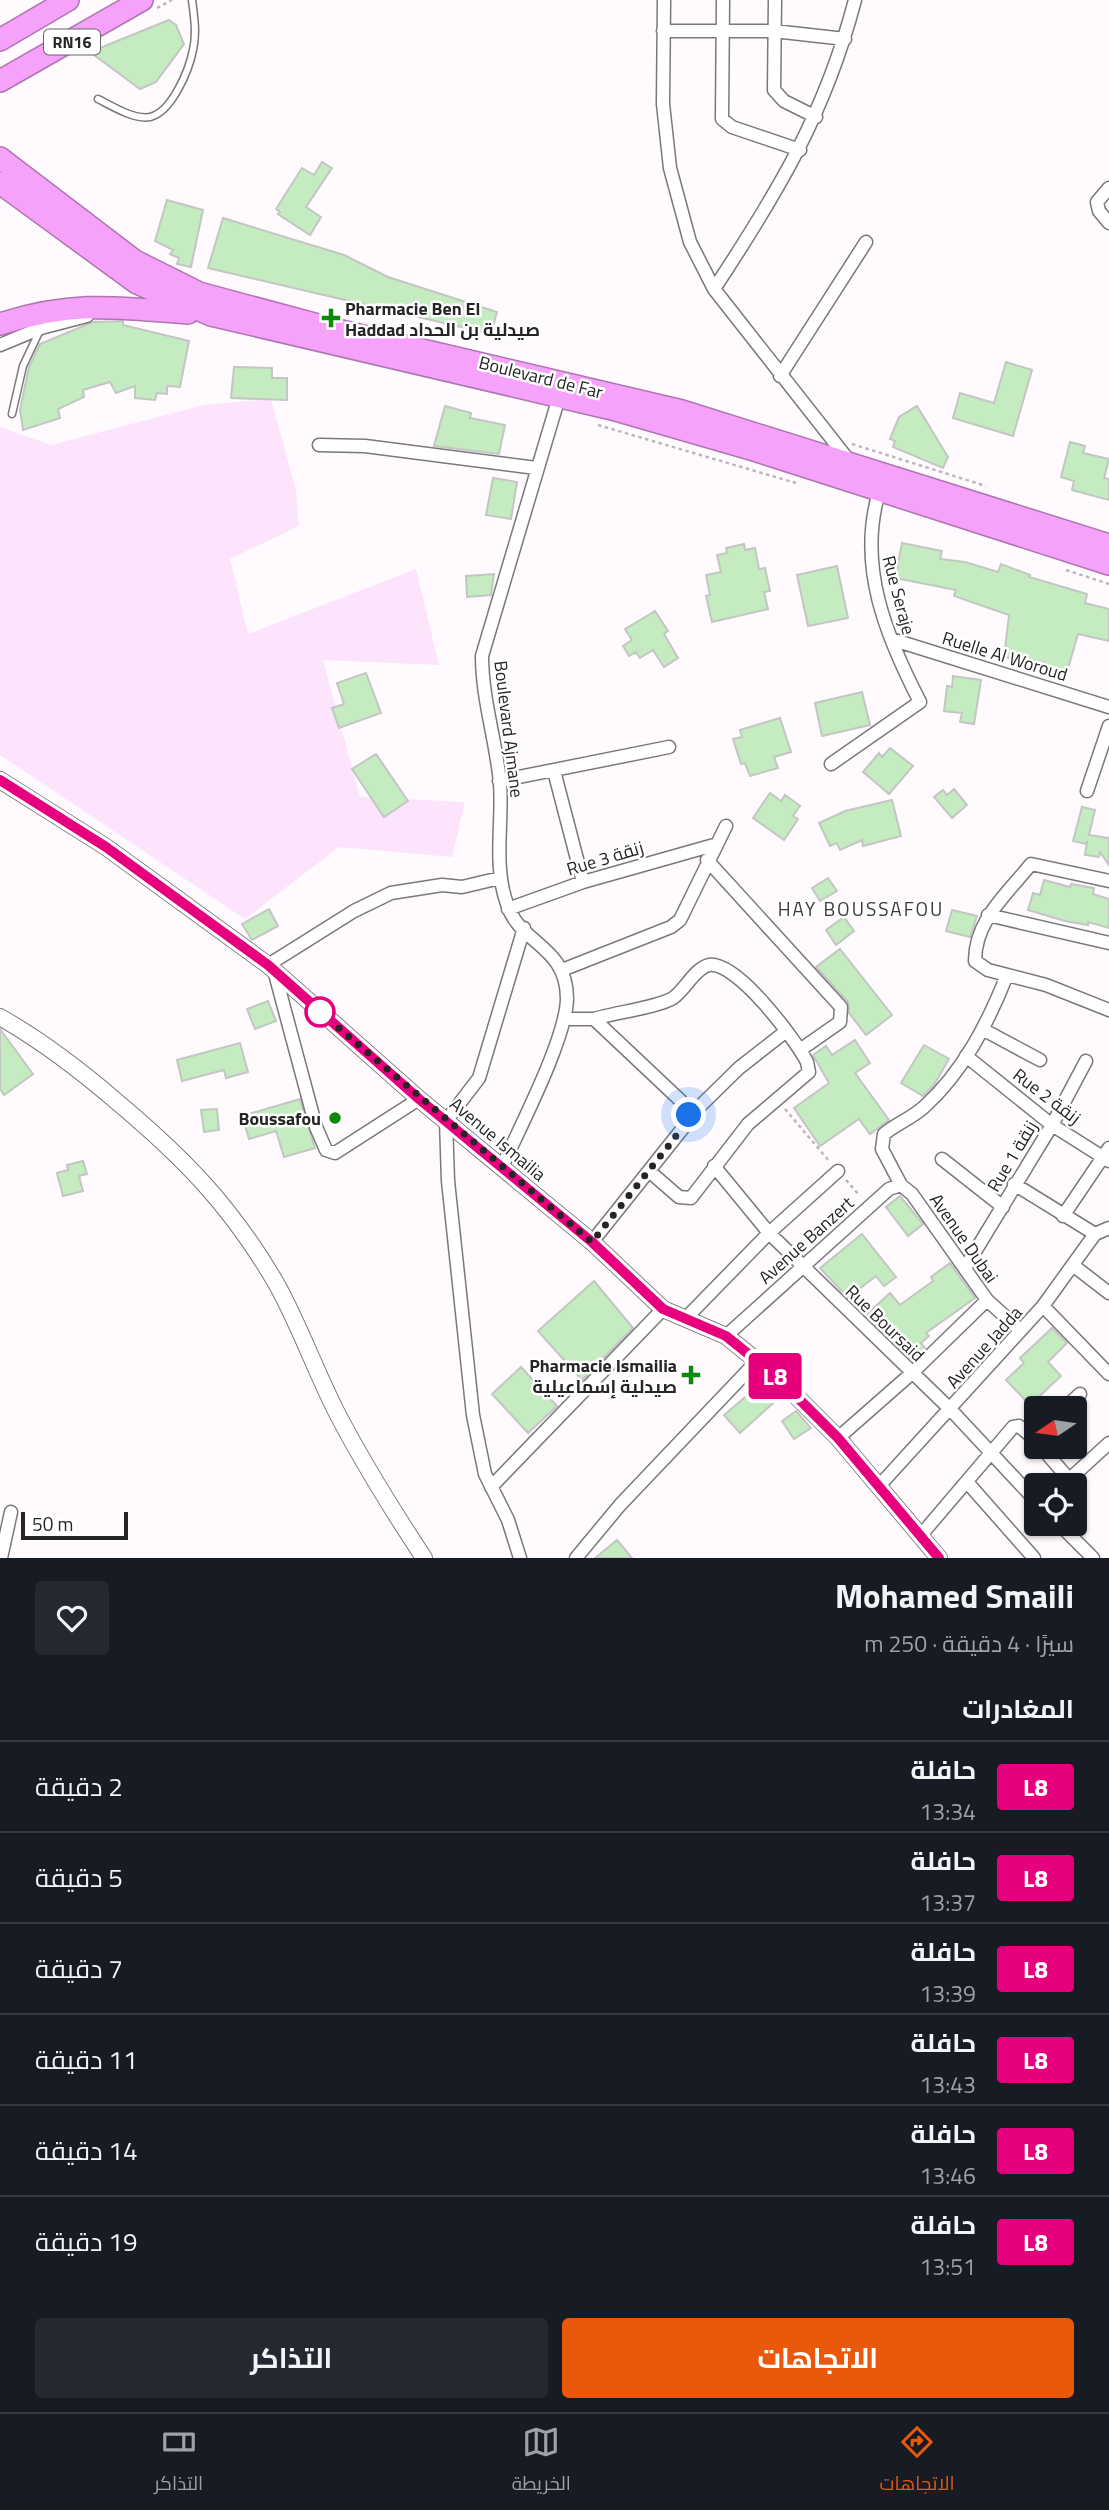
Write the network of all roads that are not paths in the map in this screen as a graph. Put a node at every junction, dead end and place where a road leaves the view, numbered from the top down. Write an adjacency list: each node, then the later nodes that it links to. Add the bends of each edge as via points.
1 (68, 0): 13 (highway)
2 (117, 0): 14 (highway)
3 (142, 0): 15 (highway, RN16)
4 (192, 0): 16 (lane, via 193,50 163,111 136,116)
5 (664, 0): 9 (street)
6 (723, 0): 11 (street)
7 (775, 0): 10 (street)
8 (855, 0): 12 (street)
9 (663, 31): 11 (street); 24 (street, via 663,103 670,168 691,242)
10 (774, 31): 11 (street); 12 (street); 17 (street, via 775,93)
11 (723, 32): 18 (street, via 724,121)
12 (845, 39): 17 (street)
13 (0, 40)
14 (0, 67)
15 (0, 81)
16 (98, 99)
17 (816, 117): 18 (street)
18 (800, 150): 24 (street)
19 (0, 158): 34 (highway, Boulevard de Far, via 135,261 199,293 682,411)
20 (0, 183): 26 (highway, Boulevard de Far, via 137,283)
21 (1109, 188): 22 (street, via 1097,202)
22 (1109, 223)
23 (866, 242): 30 (street)
24 (714, 289): 30 (street)
25 (157, 310): 26 (highway); 27 (highway, via 110,305 58,308); 28 (street, via 85,316)
26 (211, 315): 31 (highway, Boulevard de Far)
27 (0, 324)
28 (41, 328): 29 (street); 32 (lane, via 23,366)
29 (0, 345)
30 (780, 376): 34 (street)
31 (559, 397): 35 (street, Boulevard Ajmane); 36 (highway, Boulevard de Far, via 754,450)
32 (12, 414)
33 (319, 446): 35 (street, via 365,446)
34 (851, 463): 37 (highway, Boulevard de Far)
35 (536, 468): 46 (street, Boulevard Ajmane, via 482,656)
36 (879, 492): 38 (highway, Boulevard de Far); 39 (street, Rue Seraje, via 869,557)
37 (1109, 545)
38 (1109, 564)
39 (891, 639): 40 (street, Ruelle Al Woroud); 43 (street, Rue Seraje, via 920,702)
40 (1109, 707)
41 (1109, 726): 47 (street)
42 (669, 747): 44 (street)
43 (831, 764)
44 (554, 771): 46 (street); 53 (street)
45 (0, 780): 58 (street, Avenue Ismailia, via 106,847)
46 (499, 781): 51 (street, Boulevard Ajmane)
47 (1087, 791)
48 (726, 826): 49 (street)
49 (714, 845): 50 (street); 53 (street, Rue 3 زنقة)
50 (707, 860): 59 (street, via 676,924); 67 (street, via 841,1007 840,1022)
51 (500, 878): 54 (street, Boulevard Ajmane); 58 (street, via 462,887 442,885 391,893 354,911)
52 (1109, 881): 55 (street, via 1031,864)
53 (583, 882): 54 (street, Rue 3 زنقة)
54 (508, 909): 56 (street, Boulevard Ajmane)
55 (988, 915): 57 (street); 60 (street, via 975,951 978,965)
56 (524, 928): 59 (street, Boulevard Ajmane); 73 (street, via 479,1078)
57 (1109, 943)
58 (271, 967): 71 (street, Avenue Ismailia); 71 (street, via 326,1150 335,1153 348,1147)
59 (562, 970): 63 (street)
60 (1007, 975): 61 (street); 65 (street)
61 (1109, 1010)
62 (0, 1017): 116 (street, via 34,1036 93,1082 179,1154 215,1193 276,1284 364,1462)
63 (565, 1019): 64 (street); 78 (street)
64 (594, 1019): 66 (street, via 671,999 711,965 723,968 748,987); 72 (street, via 681,1101)
65 (984, 1030): 68 (street); 69 (street)
66 (785, 1032): 67 (street); 72 (street, via 739,1068)
67 (800, 1050): 77 (street, via 809,1072 748,1124)
68 (966, 1056): 74 (street, Rue 2 زنقة); 82 (street, via 928,1103 884,1135 882,1149)
69 (1040, 1060)
70 (1086, 1061): 74 (street, Rue 1 زنقة)
71 (419, 1099): 73 (street, Avenue Ismailia)
72 (689, 1117): 79 (street)
73 (446, 1121): 78 (street, Avenue Ismailia); 110 (street, via 447,1181 467,1381 481,1462)
74 (1052, 1125): 75 (street, Rue 2 زنقة); 81 (street, Rue 1 زنقة)
75 (1107, 1155): 84 (street)
76 (942, 1159): 83 (street)
77 (714, 1166): 79 (street, via 686,1200); 86 (street, Rue Boursaid)
78 (502, 1167): 88 (street, Avenue Ismailia)
79 (649, 1171): 88 (street)
80 (838, 1171): 86 (street)
81 (1014, 1184): 83 (street, Rue 1 زنقة); 84 (street)
82 (901, 1185): 89 (street, Avenue Banzert, via 889,1189); 91 (street, Avenue Dubai)
83 (1003, 1207): 91 (street, Rue 1 زنقة)
84 (1063, 1216): 87 (street)
85 (1109, 1227): 87 (street)
86 (769, 1233): 89 (street, Rue Boursaid); 96 (street)
87 (1095, 1234): 90 (street, Avenue Jadda)
88 (592, 1242): 95 (street, Avenue Ismailia)
89 (802, 1266): 98 (street, Avenue Banzert); 100 (street, Rue Boursaid)
90 (1074, 1266): 92 (street); 94 (street, Avenue Jadda)
91 (965, 1268): 93 (street, Avenue Dubai)
92 (1109, 1293)
93 (987, 1300): 97 (street, Avenue Dubai); 100 (street)
94 (1043, 1306): 97 (street, Avenue Jadda); 101 (street)
95 (663, 1309): 96 (street, Avenue Ismailia); 110 (street)
96 (687, 1317): 98 (street, Avenue Ismailia)
97 (1020, 1330): 102 (street, Avenue Jadda)
98 (726, 1336): 99 (street, Avenue Ismailia)
99 (757, 1360): 104 (street, Avenue Ismailia); 118 (street)
100 (912, 1373): 102 (street, Rue Boursaid); 104 (street)
101 (1109, 1374)
102 (951, 1410): 106 (street, Rue Boursaid); 109 (street, Avenue Jadda)
103 (1024, 1430): 106 (street, via 1014,1426)
104 (838, 1438): 109 (street, Avenue Ismailia)
105 (1109, 1443): 107 (street)
106 (989, 1453): 108 (street); 111 (street, Rue Boursaid)
107 (1077, 1473)
108 (967, 1482): 113 (street); 120 (street)
109 (879, 1486): 113 (street, Avenue Ismailia)
110 (491, 1487): 117 (street, via 512,1528)
111 (1024, 1489)
112 (11, 1512): 115 (street)
113 (921, 1535): 119 (street, Avenue Ismailia)
114 (1071, 1536): 121 (street)
115 (1, 1558)
116 (425, 1558)
117 (520, 1558)
118 (576, 1558)
119 (939, 1558)
120 (1034, 1558)
121 (1093, 1558)

